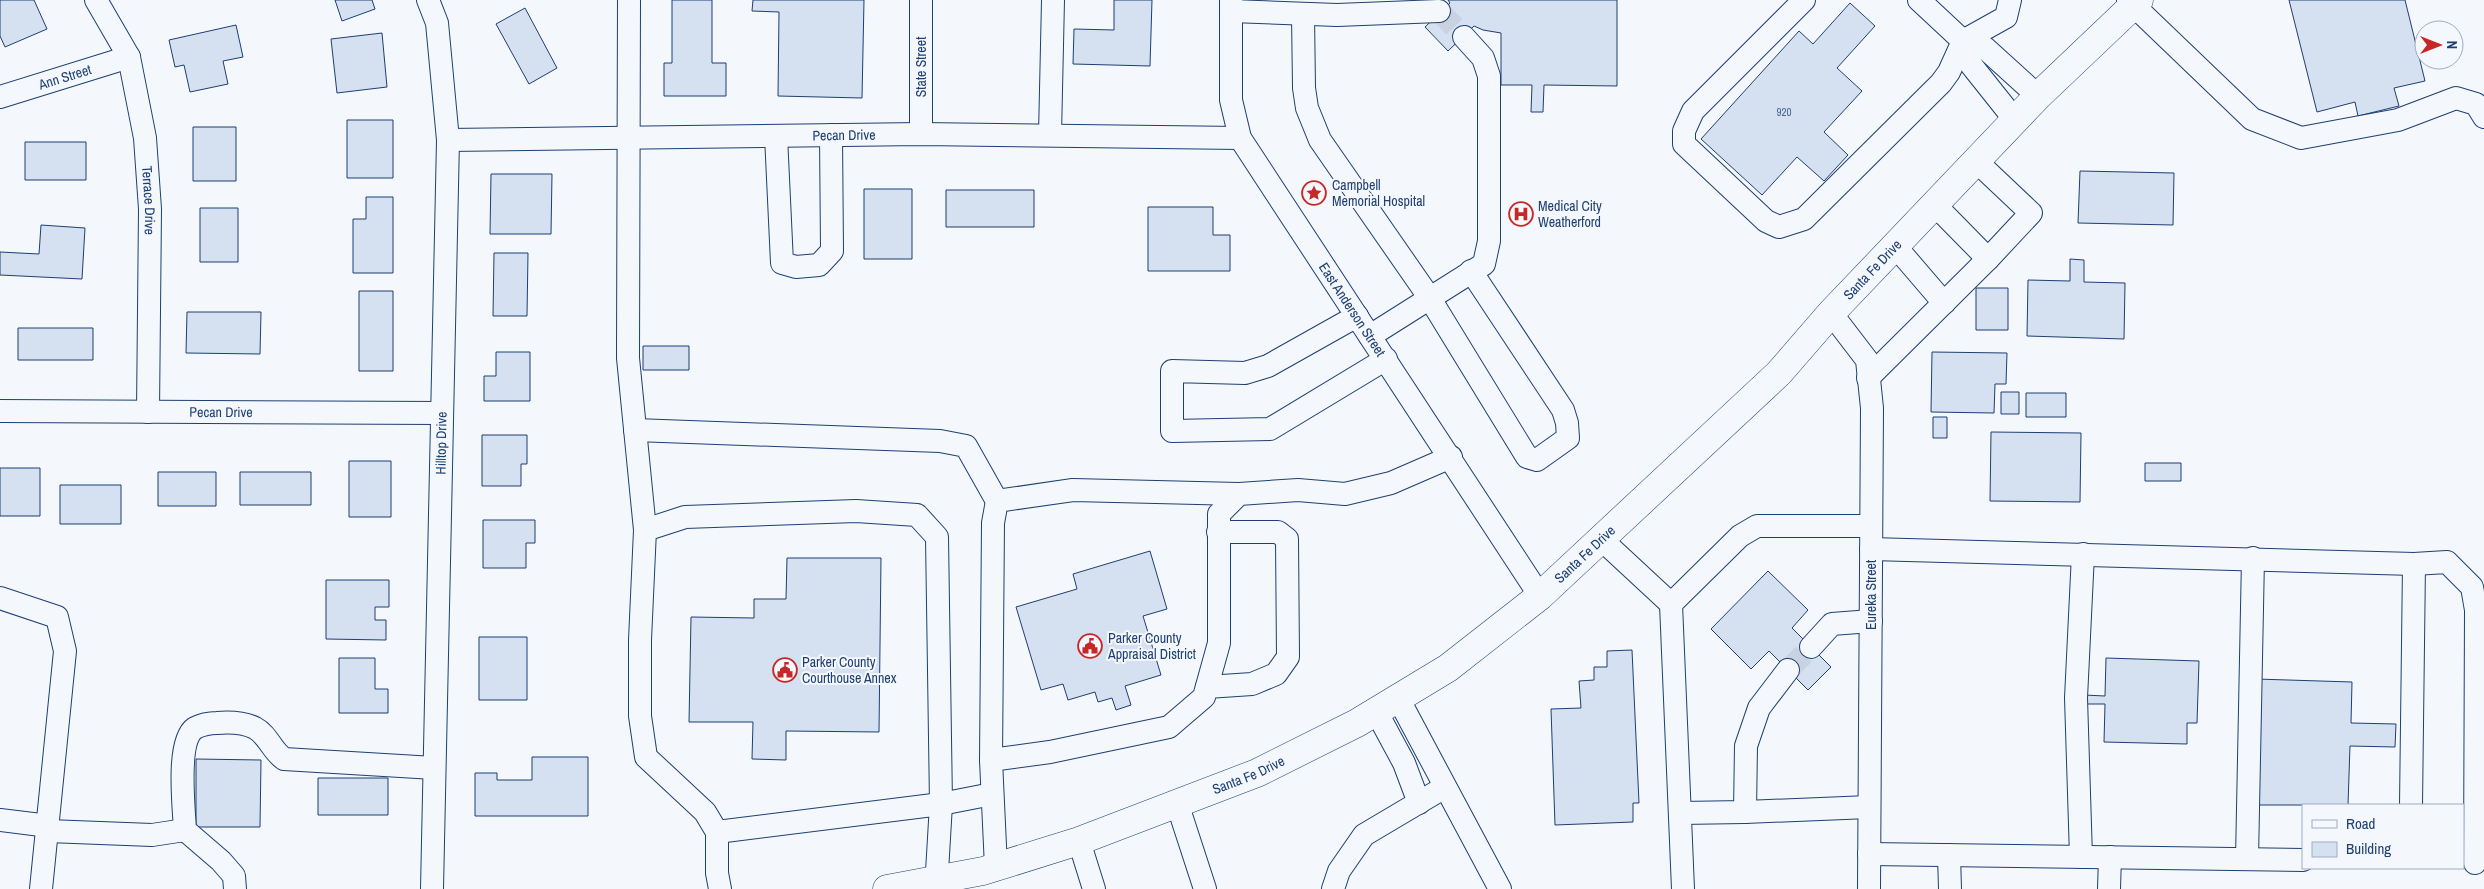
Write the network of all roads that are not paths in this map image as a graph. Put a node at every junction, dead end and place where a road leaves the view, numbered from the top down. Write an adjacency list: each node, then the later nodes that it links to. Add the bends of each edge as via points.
1 (96, 0): 15 (street, Terrace Drive)
2 (428, 0): 26 (street, Hilltop Drive, via 438,23)
3 (628, 0): 24 (street)
4 (921, 0): 20 (street, State Street)
5 (1053, 0): 23 (street)
6 (1804, 0): 14 (street, via 1693,111 1684,131 1684,144 1766,221 1779,227 1804,219 1934,90 1949,72)
7 (1919, 0): 14 (street)
8 (2010, 0): 14 (street, via 2006,18)
9 (2133, 2): 17 (main road, Santa Fe Drive); 18 (street, via 2252,119 2302,138 2398,120 2456,98 2476,104)
10 (1231, 6): 12 (street); 25 (street, East Anderson Street, via 1231,100)
11 (1439, 11): 12 (street)
12 (1303, 14): 32 (street, via 1304,88 1307,108 1320,140)
13 (1464, 37): 31 (street, via 1483,58 1489,76 1490,241 1484,264)
14 (1963, 41): 17 (street, via 1985,48); 19 (street, via 1972,66)
15 (129, 57): 16 (street, Ann Street); 40 (street, Terrace Drive, via 145,138 150,209)
16 (0, 96)
17 (2038, 96): 19 (main road, Santa Fe Drive)
18 (2484, 117)
19 (2015, 120): 27 (main road, Santa Fe Drive)
20 (921, 134): 21 (street, Pecan Drive); 23 (street, Pecan Drive)
21 (830, 135): 22 (street, Pecan Drive); 22 (street, via 832,251 819,265 796,267 782,263)
22 (776, 136): 24 (street, Pecan Drive)
23 (1050, 136): 25 (street, Pecan Drive)
24 (627, 138): 26 (street, Pecan Drive); 42 (street, via 628,358)
25 (1240, 138): 35 (street, East Anderson Street)
26 (448, 140): 41 (street, Hilltop Drive)
27 (1976, 161): 28 (main road, Santa Fe Drive); 30 (street, via 2031,213)
28 (1935, 205): 29 (main road, Santa Fe Drive); 30 (street)
29 (1896, 246): 33 (street); 34 (main road, Santa Fe Drive)
30 (1988, 259): 33 (street)
31 (1471, 271): 32 (street); 32 (street, via 1562,410 1568,438 1545,456 1537,460 1527,457)
32 (1429, 297): 36 (street)
33 (1944, 303): 38 (street)
34 (1831, 314): 38 (street, Eureka Street, via 1867,360); 49 (main road, Santa Fe Drive, via 1779,373)
35 (1357, 316): 36 (street, East Anderson Street); 37 (street, via 1268,366 1245,373 1172,371 1172,431 1270,429)
36 (1370, 336): 37 (street, East Anderson Street)
37 (1386, 359): 43 (street, East Anderson Street)
38 (1868, 378): 46 (street, Eureka Street, via 1872,408)
39 (0, 411): 40 (street, Pecan Drive)
40 (148, 412): 41 (street, Pecan Drive)
41 (442, 413): 63 (street, Hilltop Drive)
42 (635, 430): 45 (street, via 940,441 966,446); 47 (street)
43 (1451, 458): 44 (street, via 1391,483 1345,494 1298,490); 54 (street, East Anderson Street)
44 (1239, 494): 45 (street, via 1073,490); 48 (street, via 1219,514)
45 (998, 501): 62 (street, via 993,523)
46 (1871, 526): 50 (street, Eureka Street); 56 (street, via 1757,526 1740,536)
47 (646, 530): 67 (street, via 685,517 856,511 917,515 937,537); 76 (street, via 640,640 640,716 646,757 704,812)
48 (1218, 532): 60 (street, via 1219,643); 60 (street, via 1278,532 1287,539 1288,657 1276,674 1252,684)
49 (1601, 539): 54 (main road, Santa Fe Drive); 56 (street)
50 (1871, 549): 51 (street); 57 (street, Eureka Street)
51 (2083, 554): 52 (street); 80 (street, via 2076,698)
52 (2253, 558): 53 (street); 82 (street)
53 (2414, 564): 69 (street); 84 (street, via 2447,562 2472,587 2476,610)
54 (1540, 596): 61 (main road, Santa Fe Drive, via 1448,668)
55 (0, 598): 74 (street, via 57,617 65,651)
56 (1672, 604): 72 (street)
57 (1870, 621): 58 (street, via 1832,624); 70 (street, Eureka Street)
58 (1811, 647)
59 (1788, 670): 71 (street, via 1759,708 1746,746)
60 (1208, 687): 62 (street, via 1204,697 1168,727 1050,752)
61 (1387, 704): 64 (street); 66 (street); 68 (main road, Santa Fe Drive, via 1257,773)
62 (991, 760): 65 (street)
63 (434, 768): 75 (street, via 284,759 276,754 257,729 231,722 211,723 194,729 186,741 183,769); 89 (street, Hilltop Drive)
64 (1446, 787): 66 (street); 95 (street)
65 (992, 794): 67 (street); 85 (street)
66 (1419, 803): 94 (street, via 1364,836 1339,871)
67 (942, 804): 76 (street); 86 (street)
68 (1177, 804): 77 (main road, Santa Fe Drive); 93 (street)
69 (2411, 804)
70 (1869, 807): 71 (street); 78 (street, Eureka Street)
71 (1745, 812): 72 (street)
72 (1680, 813): 96 (street)
73 (0, 820): 74 (street)
74 (49, 828): 75 (street, via 152,835); 87 (street)
75 (185, 830): 88 (street, via 234,876)
76 (717, 832): 90 (street)
77 (1079, 841): 85 (main road, Santa Fe Drive); 92 (street)
78 (1869, 854): 79 (street); 97 (street, Eureka Street)
79 (1949, 855): 80 (street); 98 (street)
80 (2081, 857): 81 (street)
81 (2110, 857): 82 (street); 99 (street)
82 (2247, 859): 83 (street)
83 (2302, 860)
84 (2474, 863)
85 (996, 867): 86 (main road, Santa Fe Drive)
86 (937, 884): 91 (main road, Santa Fe Drive)
87 (41, 889)
88 (235, 889)
89 (432, 889)
90 (720, 889)
91 (887, 889)
92 (1094, 889)
93 (1205, 889)
94 (1333, 889)
95 (1499, 889)
96 (1683, 889)
97 (1868, 889)
98 (1950, 889)
99 (2109, 889)

